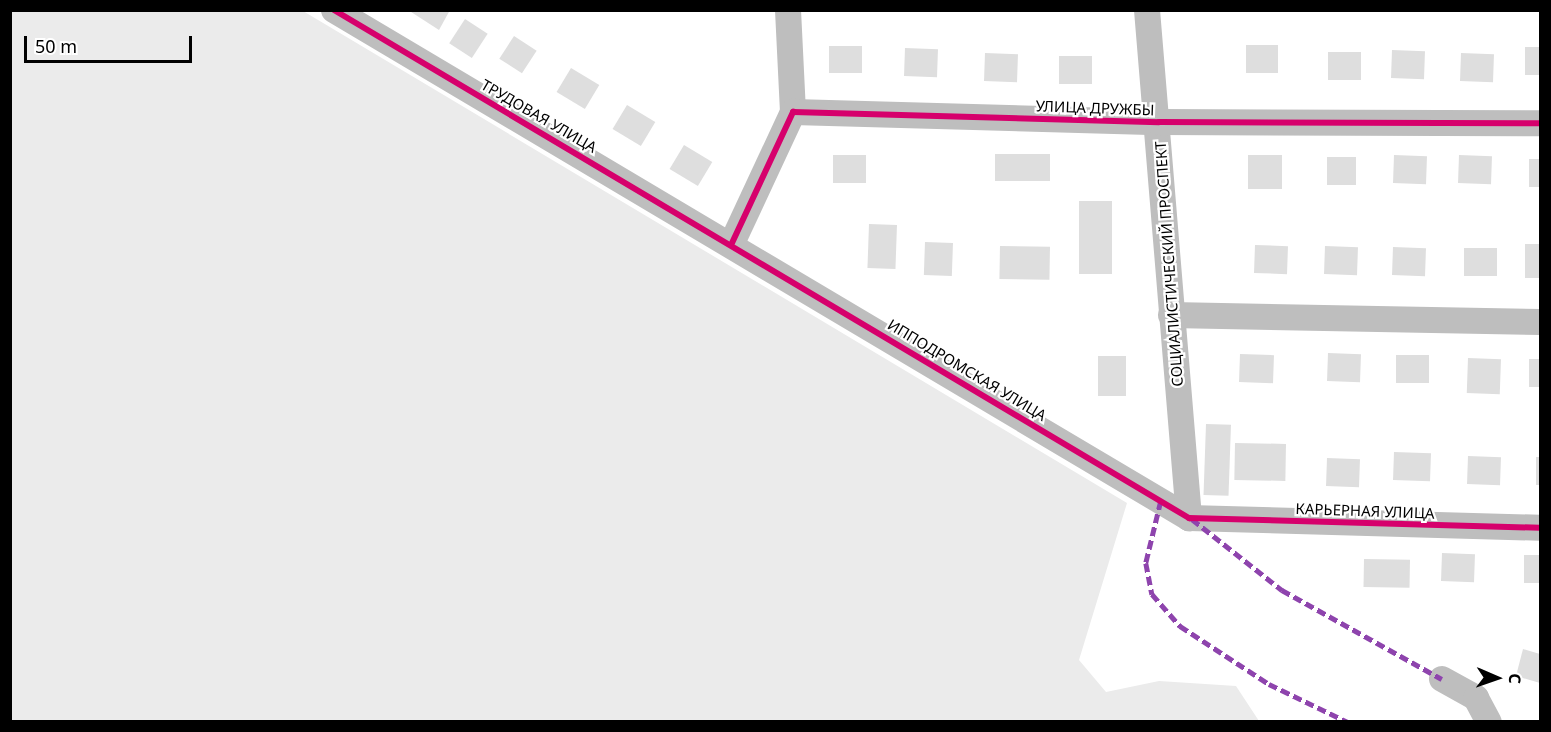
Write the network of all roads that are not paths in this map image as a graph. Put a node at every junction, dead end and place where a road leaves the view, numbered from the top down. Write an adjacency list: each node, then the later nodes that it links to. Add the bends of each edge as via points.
1 (334, 10): 7 (street, ТРУДОВАЯ УЛИЦА)
2 (788, 10): 4 (street)
3 (1147, 10): 5 (street, СОЦИАЛИСТИЧЕСКИЙ ПРОСПЕКТ)
4 (793, 112): 5 (street, УЛИЦА ДРУЖБЫ); 7 (street)
5 (1159, 122): 6 (street, УЛИЦА ДРУЖБЫ); 8 (street, СОЦИАЛИСТИЧЕСКИЙ ПРОСПЕКТ)
6 (1540, 123)
7 (732, 243): 10 (street, ИППОДРОМСКАЯ УЛИЦА)
8 (1171, 315): 9 (street); 10 (street, СОЦИАЛИСТИЧЕСКИЙ ПРОСПЕКТ)
9 (1540, 322)
10 (1189, 518): 11 (street, КАРЬЕРНАЯ УЛИЦА)
11 (1540, 528)
12 (1442, 680): 13 (street, via 1476,698)
13 (1489, 722)

